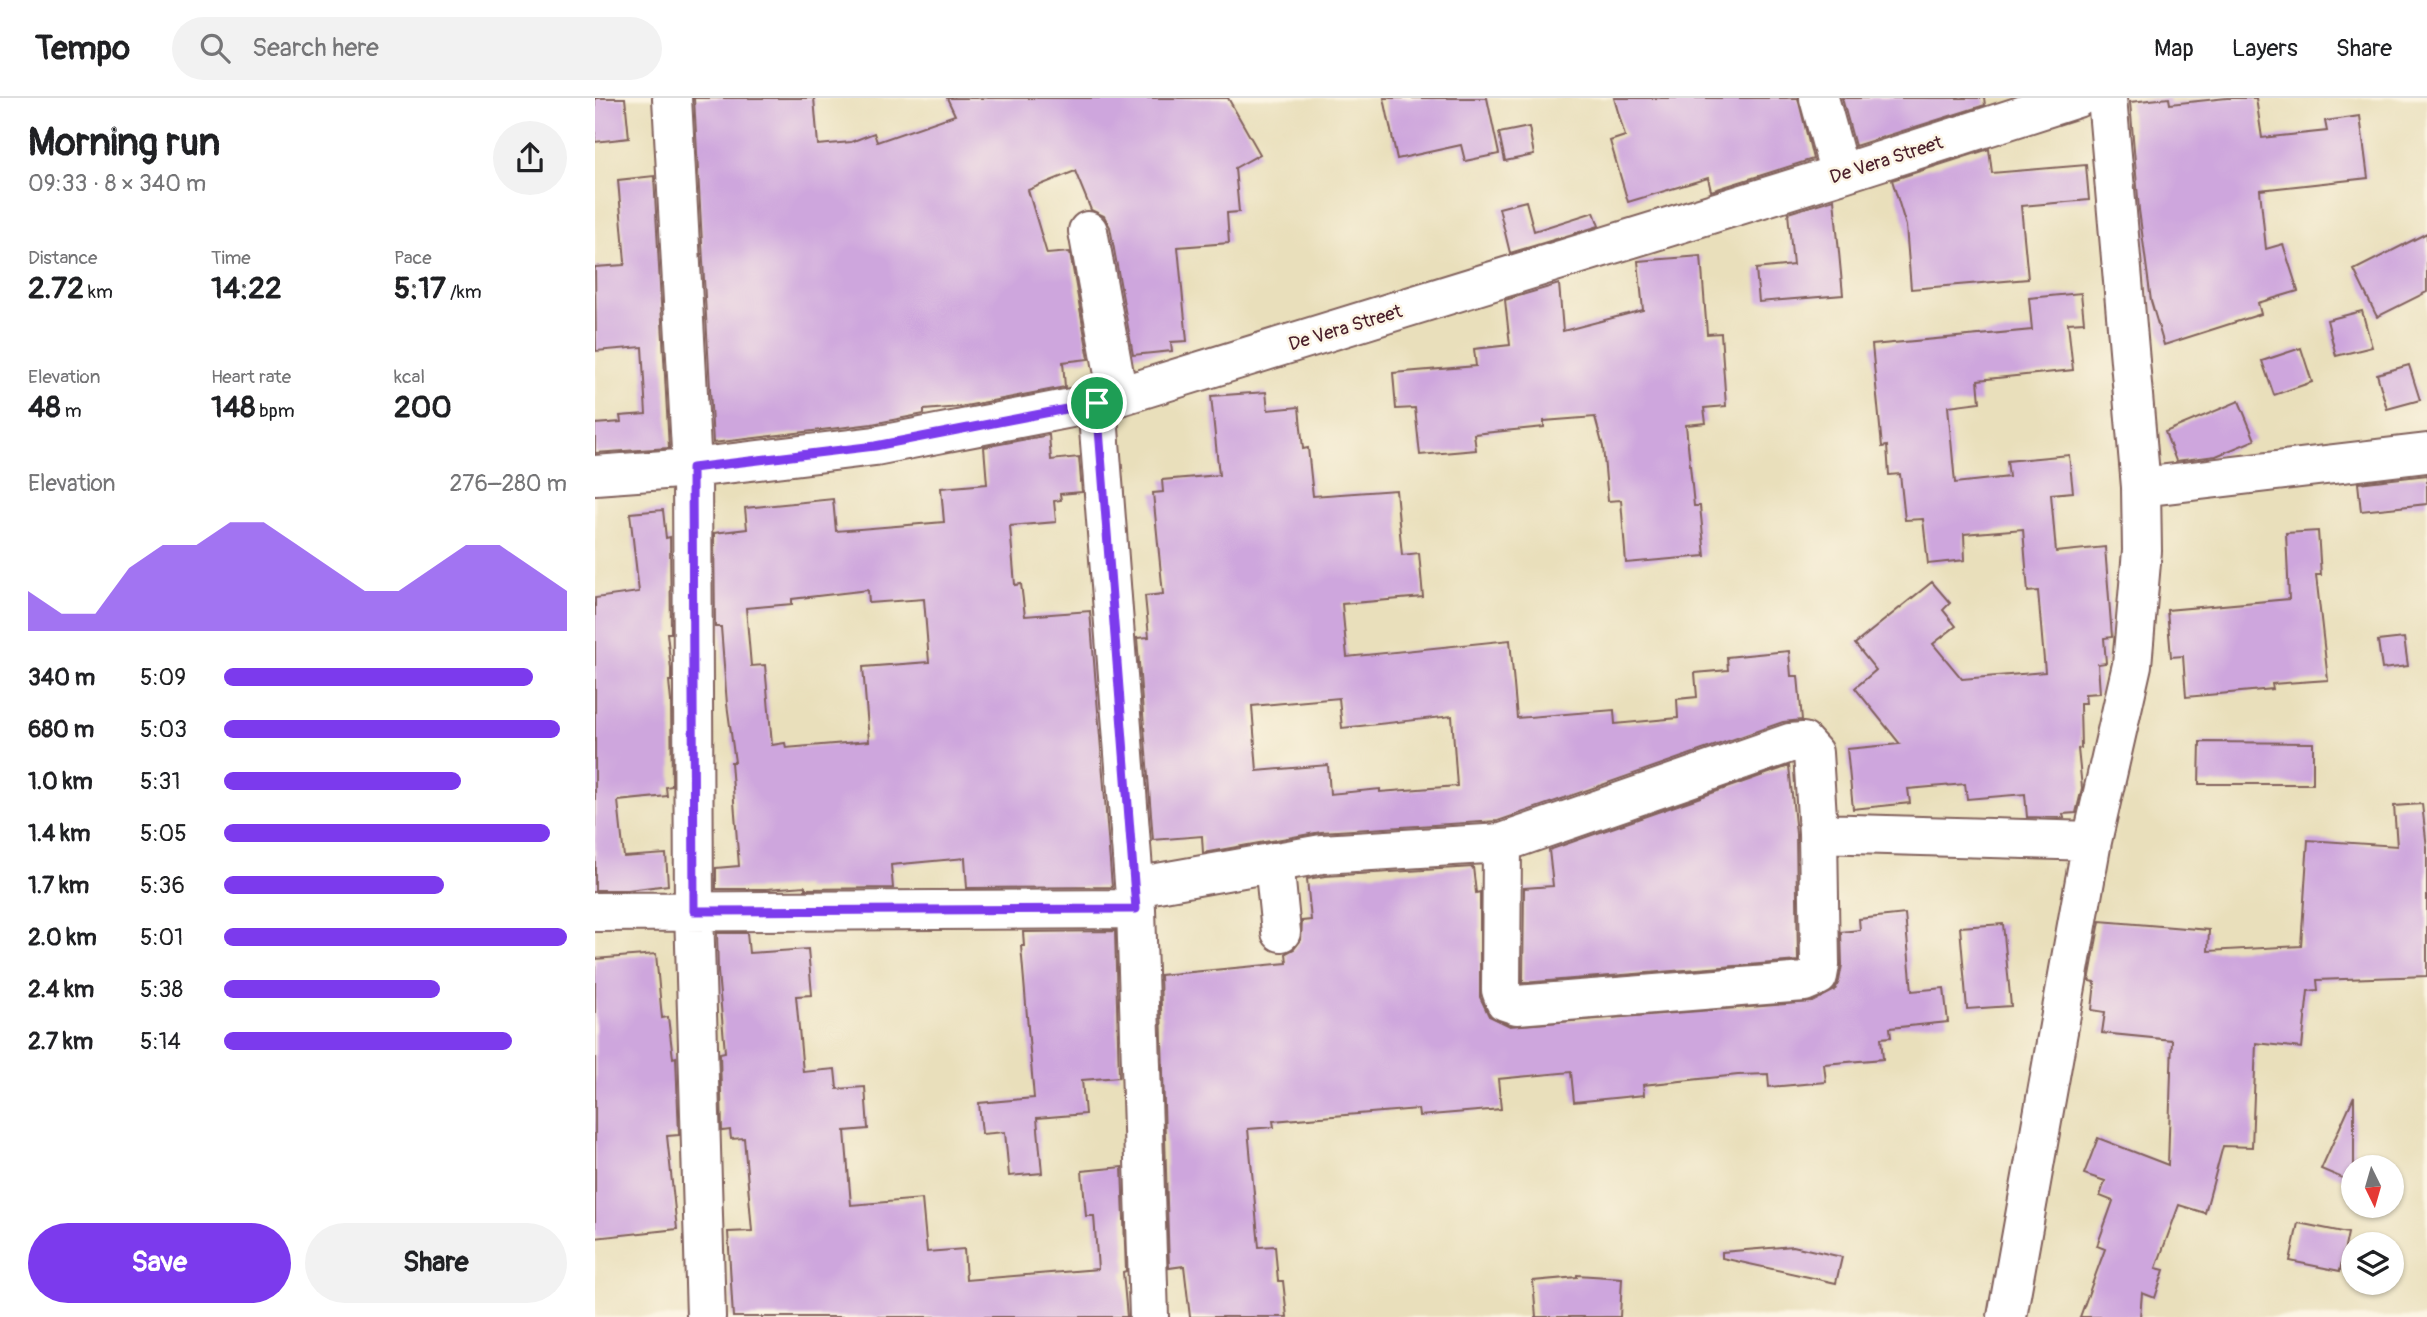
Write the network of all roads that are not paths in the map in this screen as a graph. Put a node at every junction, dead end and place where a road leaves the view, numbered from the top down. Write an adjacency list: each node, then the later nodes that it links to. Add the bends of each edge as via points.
1 (672, 98): 9 (street)
2 (1819, 98): 5 (street)
3 (2077, 98): 5 (street, De Vera Street)
4 (2107, 98): 11 (street)
5 (1840, 174): 7 (street, De Vera Street)
6 (1088, 231): 7 (street)
7 (1107, 400): 9 (street, De Vera Street, via 875,446); 16 (street)
8 (2427, 453): 11 (street)
9 (692, 468): 10 (street, De Vera Street); 17 (street)
10 (595, 475)
11 (2141, 487): 13 (street, via 2142,551 2132,665)
12 (1818, 833): 13 (street); 14 (street, via 1813,753 1803,743 1790,743); 14 (street, via 1818,976 1804,982 1517,1005 1505,1001 1500,990)
13 (2092, 841): 22 (street)
14 (1502, 843): 15 (street, via 1354,851)
15 (1274, 862): 16 (street); 19 (street)
16 (1136, 898): 17 (street); 21 (street)
17 (694, 911): 18 (street); 20 (street)
18 (595, 912)
19 (1280, 932)
20 (706, 1317)
21 (1149, 1317)
22 (2007, 1317)

